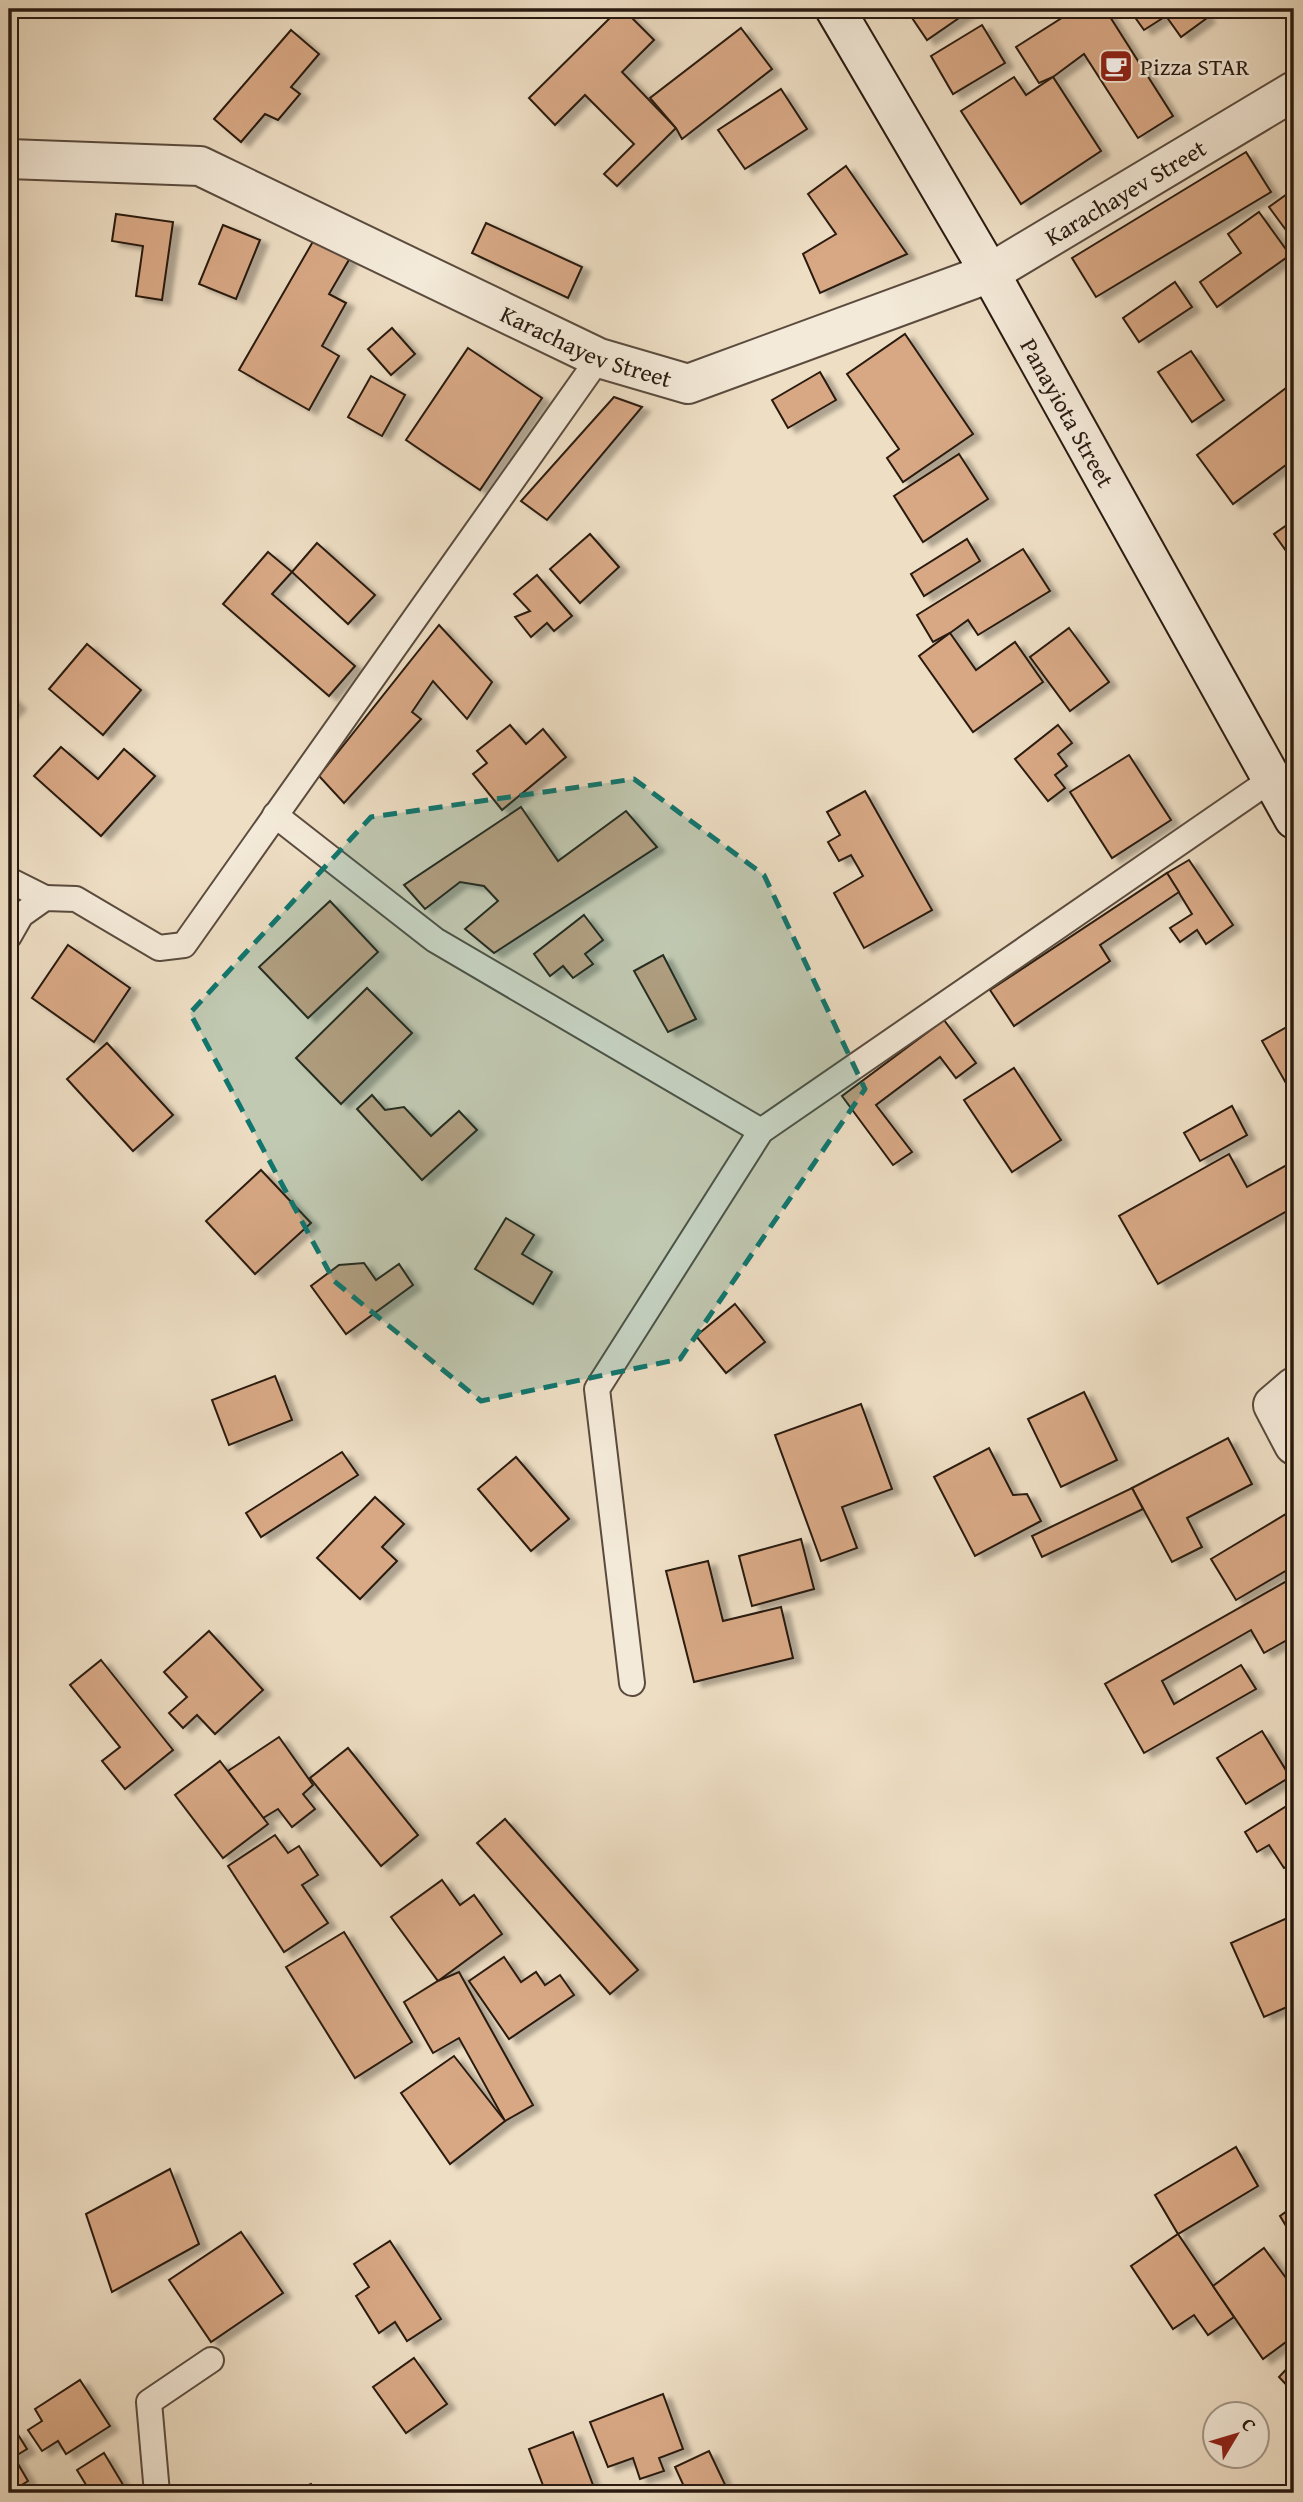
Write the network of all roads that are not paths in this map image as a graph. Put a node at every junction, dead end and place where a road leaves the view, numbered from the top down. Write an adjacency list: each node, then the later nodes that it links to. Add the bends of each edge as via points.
1 (835, 9): 4 (street, Panayiota Street)
2 (1294, 91): 4 (street, Karachayev Street)
3 (9, 159): 5 (street, Karachayev Street, via 200,166)
4 (990, 273): 5 (street, Karachayev Street, via 688,384); 6 (street, Panayiota Street)
5 (599, 358): 7 (lane)
6 (1272, 779): 8 (street, Panayiota Street); 12 (lane)
7 (275, 816): 10 (lane, via 184,945 159,948 76,899); 12 (lane, via 435,940)
8 (1294, 819)
9 (9, 880): 10 (lane)
10 (45, 898): 11 (lane, via 21,915)
11 (9, 936)
12 (761, 1131): 15 (lane, via 597,1389)
13 (1294, 1387): 14 (street, via 1273,1405)
14 (1294, 1445)
15 (632, 1683)
16 (211, 2360): 17 (lane, via 149,2402)
17 (157, 2493)

